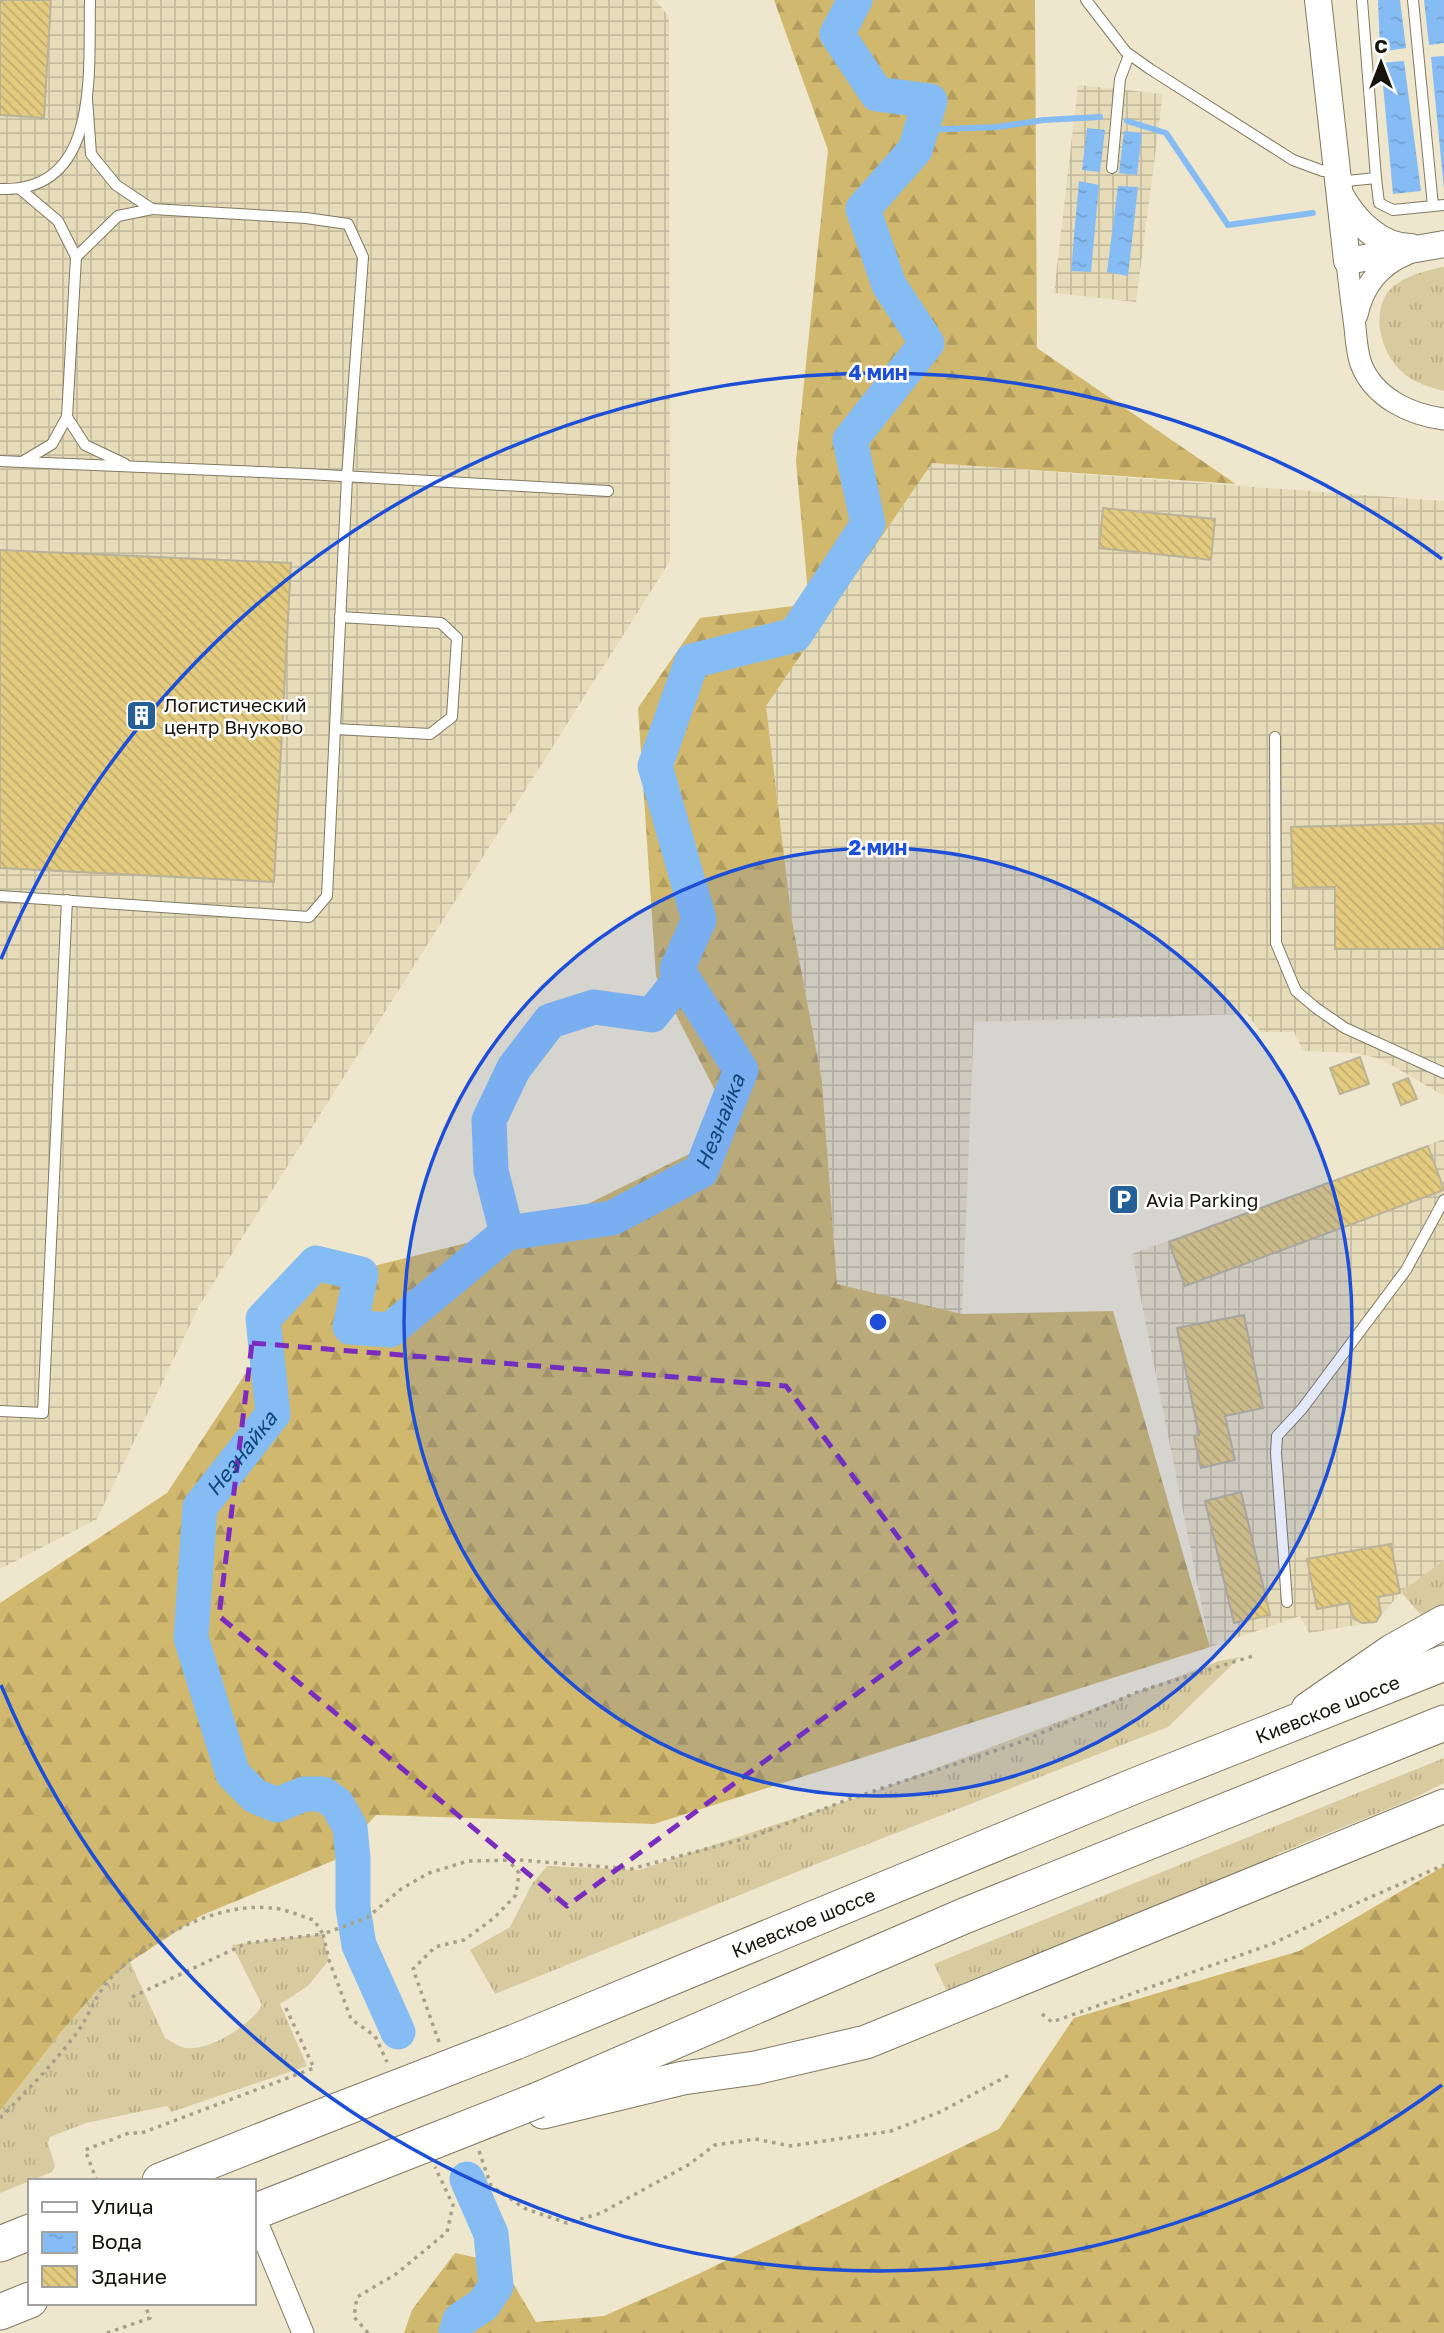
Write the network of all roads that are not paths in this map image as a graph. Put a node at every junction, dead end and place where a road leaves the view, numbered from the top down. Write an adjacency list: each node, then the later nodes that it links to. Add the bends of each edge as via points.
1 (90, 0): 7 (lane)
2 (1086, 0): 6 (lane)
3 (1318, 0): 10 (street)
4 (1362, 0): 9 (lane)
5 (1413, 0): 13 (lane)
6 (1129, 55): 8 (lane, via 1120,79); 10 (lane, via 1286,156)
7 (87, 99): 12 (lane, via 83,126 71,155 51,176); 14 (lane, via 91,154 116,185)
8 (1112, 167)
9 (1376, 178): 10 (lane); 13 (lane, via 1379,203 1393,211)
10 (1337, 181): 15 (street, via 1355,216 1371,232 1399,246); 17 (street)
11 (0, 188): 12 (lane)
12 (20, 189): 16 (lane, via 58,221)
13 (1438, 206)
14 (152, 209): 16 (lane, via 118,216); 24 (lane, via 348,224 363,257)
15 (1434, 246): 17 (street); 18 (street, via 1391,262 1375,276 1362,297)
16 (76, 257): 19 (lane)
17 (1347, 261): 18 (street)
18 (1355, 328): 20 (street, via 1360,362 1383,393 1408,411)
19 (67, 417): 22 (lane, via 52,444); 23 (lane, via 85,445)
20 (1444, 419)
21 (0, 461): 22 (lane)
22 (22, 462): 23 (lane)
23 (131, 467): 24 (lane)
24 (347, 477): 25 (lane); 26 (lane)
25 (608, 491)
26 (341, 617): 27 (lane); 27 (lane, via 440,623 457,638 452,718 430,734)
27 (335, 729): 30 (lane, via 327,896 309,917)
28 (1275, 737): 31 (lane, via 1276,943 1296,991 1345,1028)
29 (0, 896): 30 (lane)
30 (68, 900): 33 (lane, via 43,1413)
31 (1444, 1073)
32 (1444, 1200): 34 (lane, via 1406,1270 1277,1436)
33 (0, 1411)
34 (1287, 1602)
35 (1444, 1622): 38 (main road, via 1392,1651)
36 (1444, 1662): 38 (highway, Киевское шоссе)
37 (1444, 1723): 40 (highway, via 964,1916)
38 (1285, 1726): 41 (highway, Киевское шоссе, bridge, via 515,2042)
39 (1444, 1806): 40 (main road, via 866,2042 755,2068)
40 (541, 2106): 42 (highway, bridge, via 361,2169)
41 (165, 2179)
42 (256, 2212)
43 (256, 2218): 48 (street)
44 (28, 2233): 45 (highway)
45 (0, 2244)
46 (28, 2301): 47 (highway)
47 (0, 2312)
48 (303, 2333)

